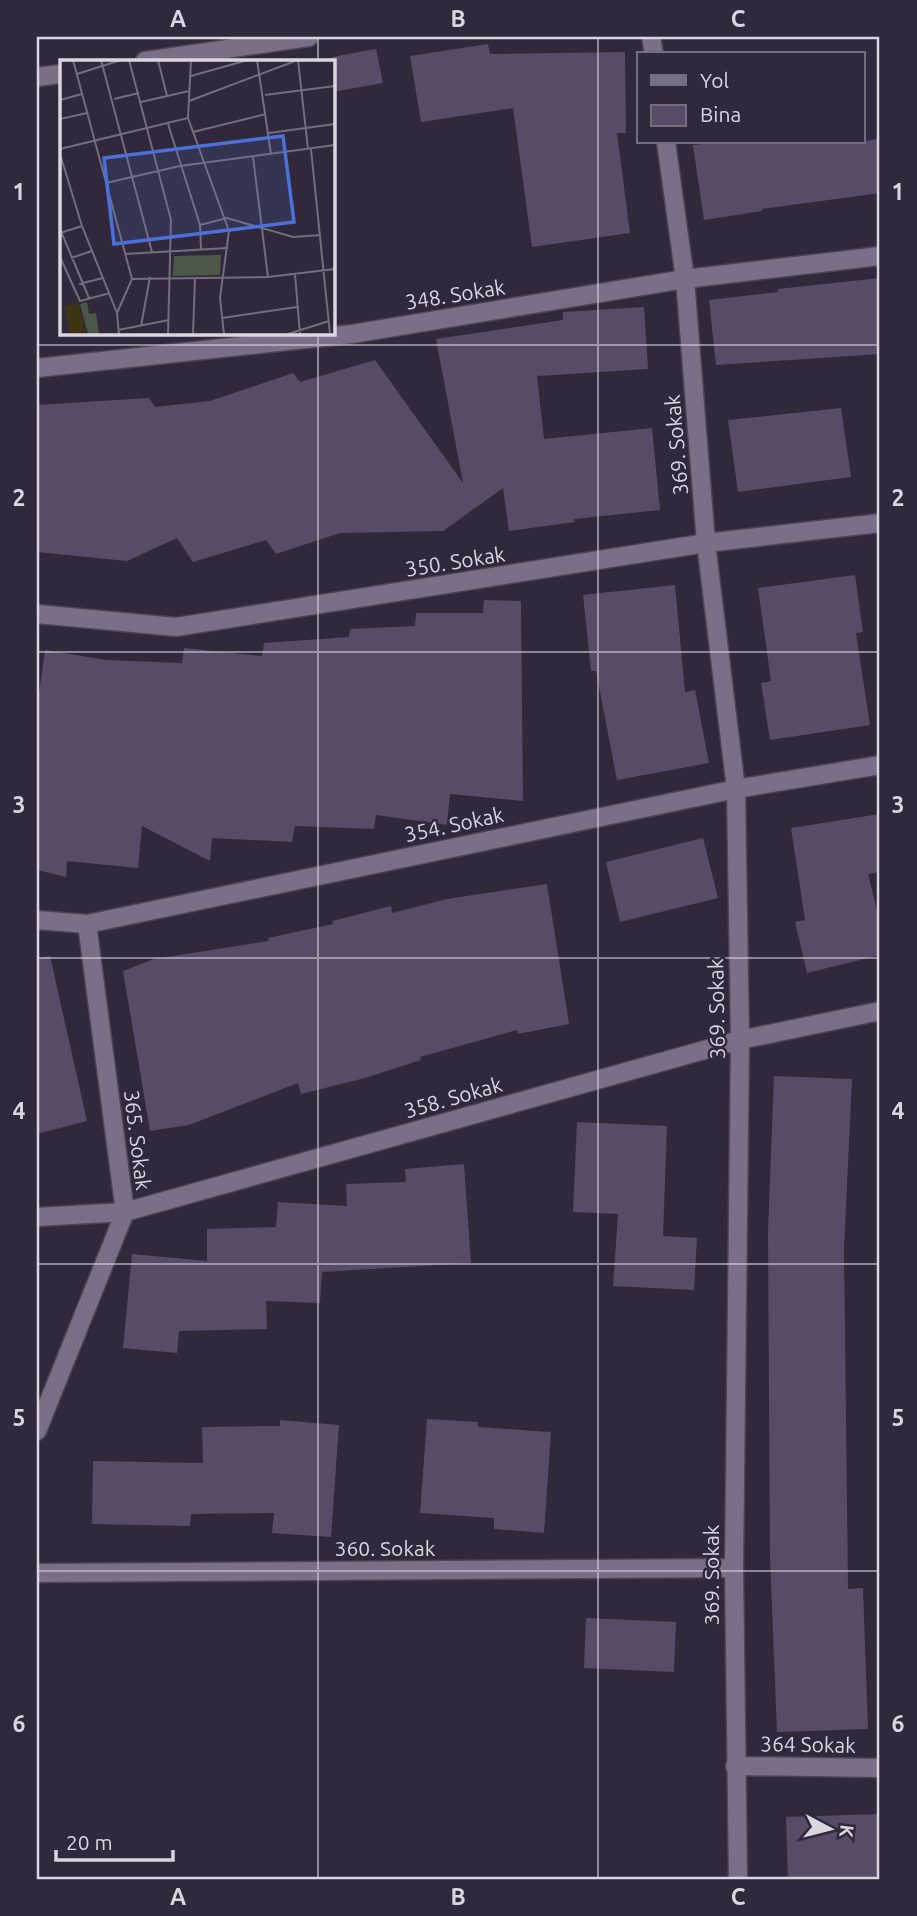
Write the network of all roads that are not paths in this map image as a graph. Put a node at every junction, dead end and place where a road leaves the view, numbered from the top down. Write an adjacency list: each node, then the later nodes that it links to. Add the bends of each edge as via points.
1 (309, 37): 2 (street)
2 (152, 60)
3 (60, 74): 4 (street)
4 (37, 78)
5 (666, 144): 7 (street, 369. Sokak)
6 (880, 256): 7 (street, 348. Sokak)
7 (685, 279): 8 (street, 348. Sokak, via 352,334); 10 (street, 369. Sokak)
8 (37, 368)
9 (880, 523): 10 (street, 350. Sokak)
10 (706, 543): 11 (street, 350. Sokak, via 176,627); 13 (street, 369. Sokak)
11 (37, 614)
12 (880, 765): 13 (street, 354. Sokak)
13 (736, 789): 15 (street, 354. Sokak); 17 (street, 369. Sokak)
14 (37, 920): 15 (street, 354. Sokak)
15 (87, 923): 18 (street, 365. Sokak)
16 (880, 1011): 17 (street, 358. Sokak)
17 (740, 1040): 18 (street, 358. Sokak); 21 (street, 369. Sokak)
18 (125, 1213): 19 (street, 358. Sokak); 20 (street, 365. Sokak)
19 (37, 1217)
20 (37, 1431)
21 (734, 1568): 22 (street, 360. Sokak); 23 (street, 369. Sokak)
22 (37, 1573)
23 (735, 1766): 24 (street, 364 Sokak); 25 (street, 369. Sokak)
24 (880, 1768)
25 (738, 1879)

